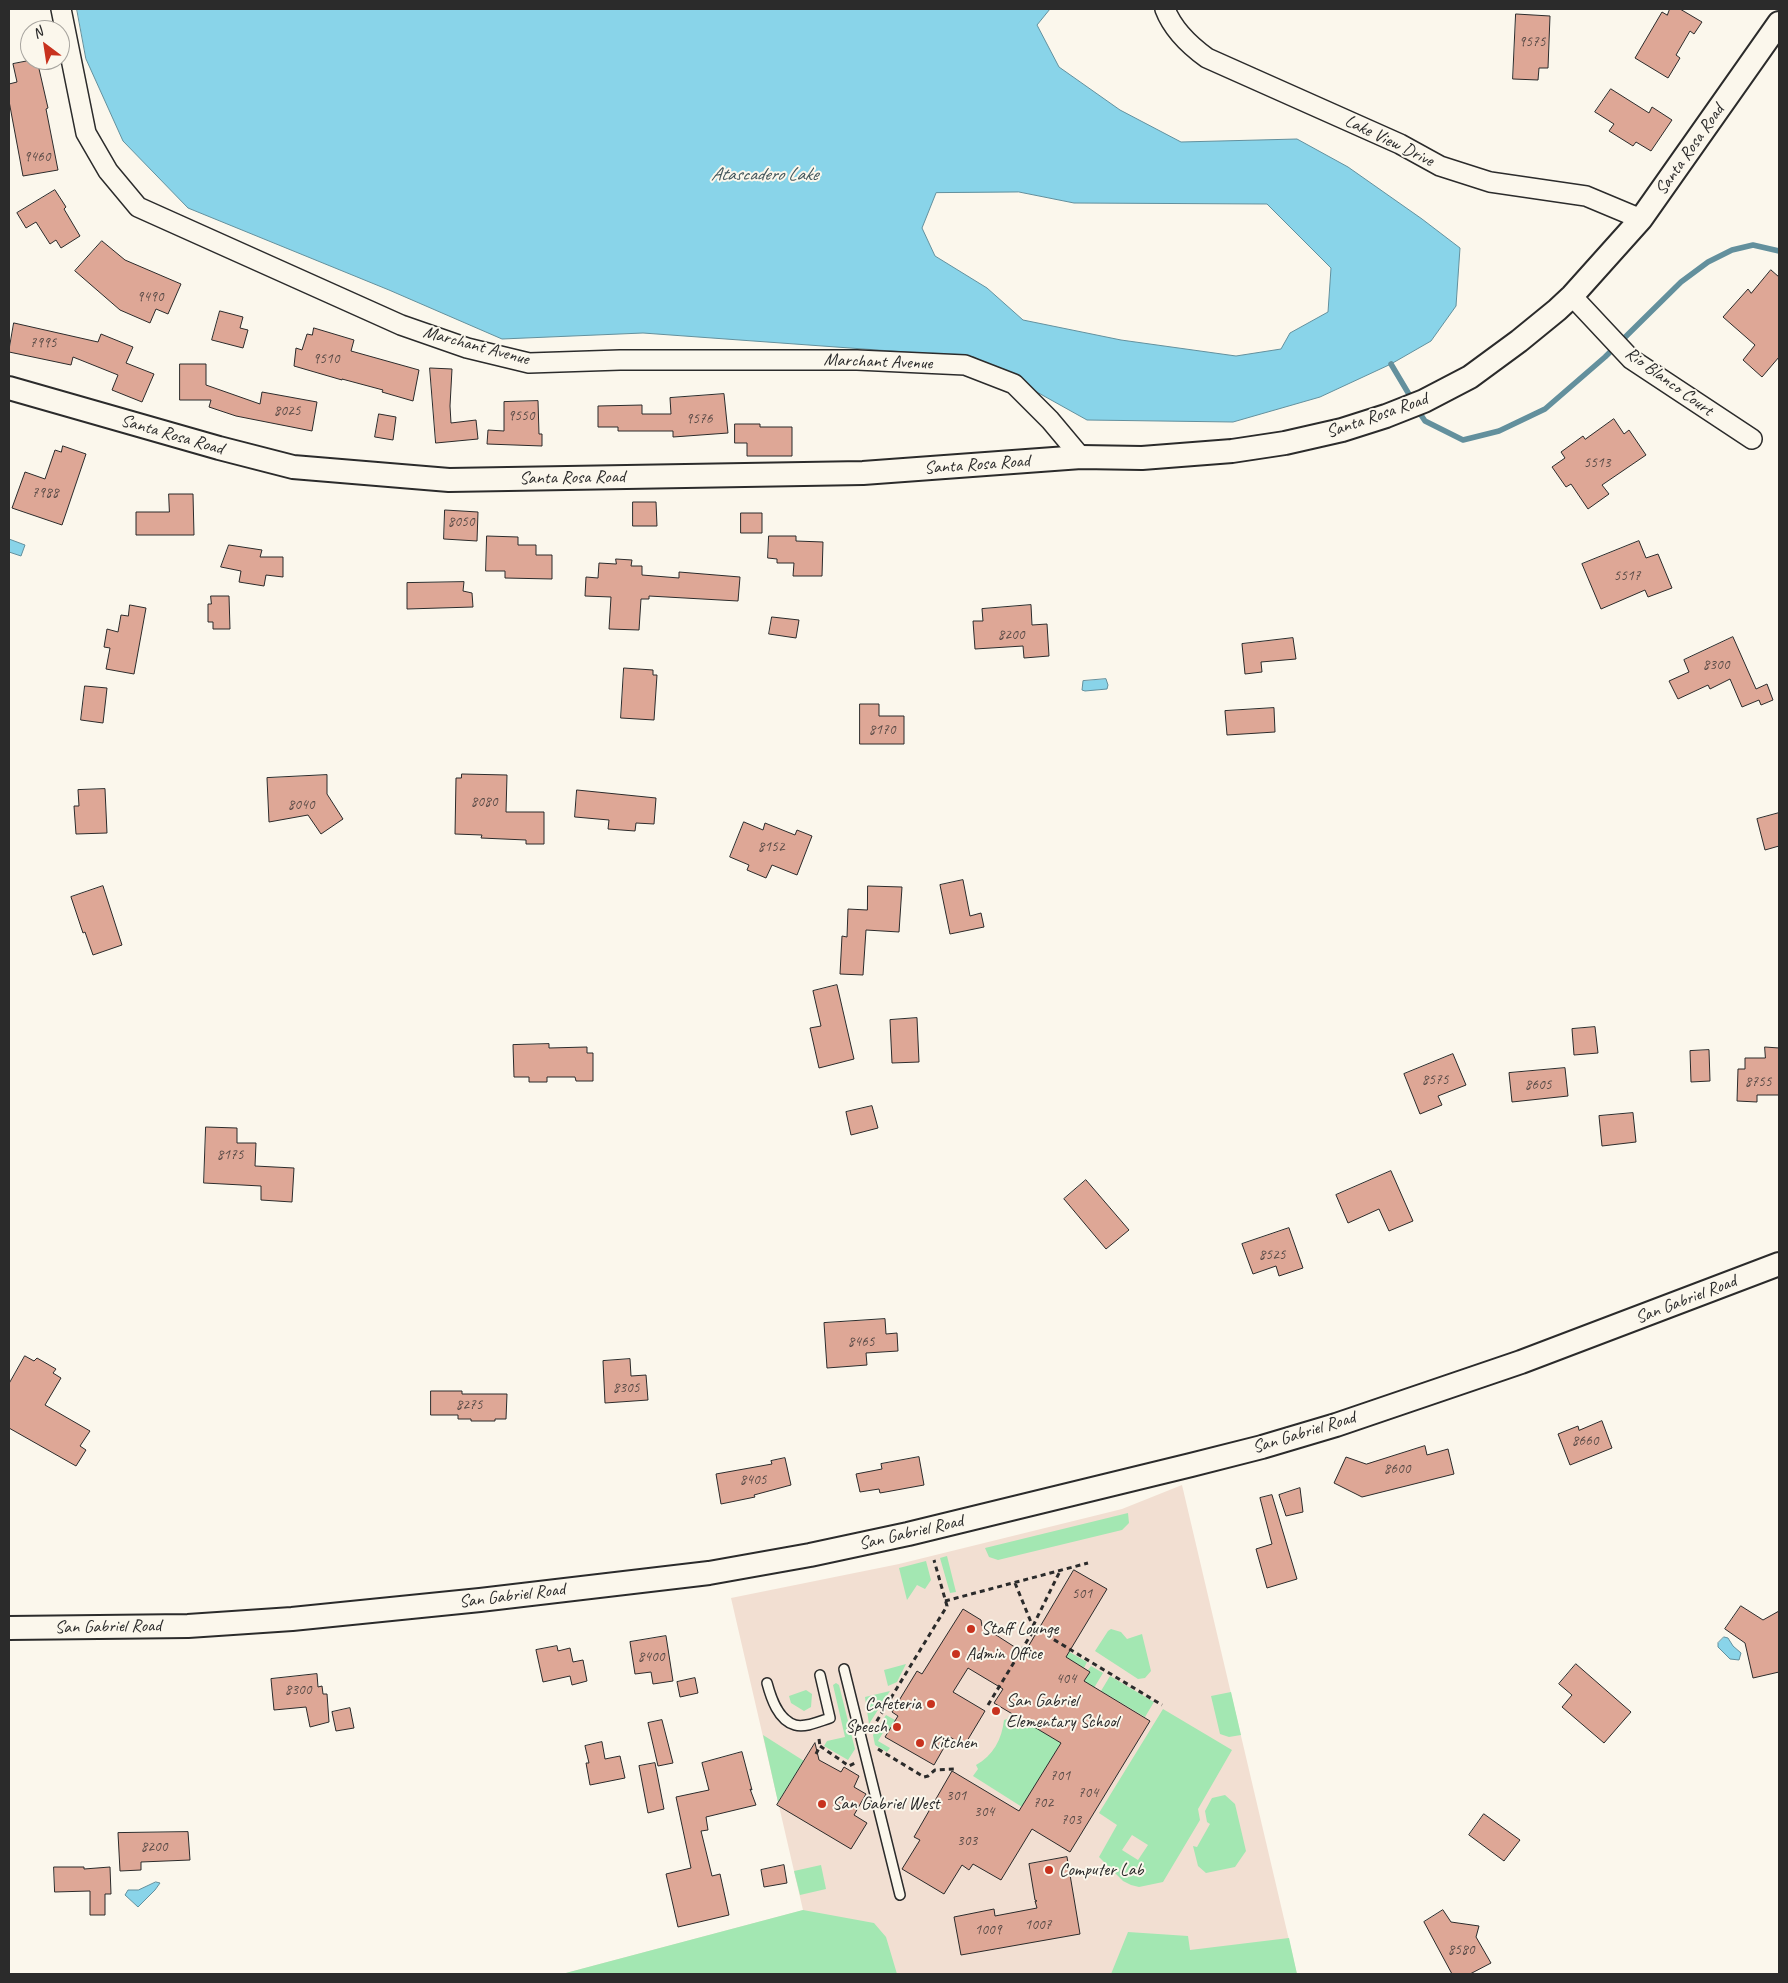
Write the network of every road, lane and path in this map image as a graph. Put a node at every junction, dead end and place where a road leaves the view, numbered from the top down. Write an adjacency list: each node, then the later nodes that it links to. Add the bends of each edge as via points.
1 (61, 9): 8 (street, Marchant Avenue, via 86,133 108,171 138,207 401,325 467,348 529,362 857,360 965,365 1014,384 1050,420)
2 (1165, 9): 4 (street, Lake View Drive, via 1176,30 1191,47 1207,58 1400,144 1440,166 1490,182 1586,196)
3 (1779, 23): 4 (street, Santa Rosa Road)
4 (1642, 219): 5 (street, Santa Rosa Road)
5 (1572, 296): 7 (street, Rio Blanco Court, via 1631,358); 8 (street, Santa Rosa Road, via 1470,377 1386,416 1304,439 1232,451 1142,458)
6 (9, 388): 8 (street, Santa Rosa Road, via 294,467 449,480 863,473)
7 (1752, 439)
8 (1081, 458)
9 (1779, 1264): 16 (street, San Gabriel Road, via 1520,1362 1336,1425 1191,1465 810,1555 671,1577 292,1619 188,1626)
10 (934, 1560): 14 (path)
11 (1088, 1564): 12 (path)
12 (1061, 1571): 13 (path); 15 (path)
13 (1015, 1583): 14 (path); 15 (path)
14 (945, 1602): 22 (path, via 947,1606)
15 (1034, 1627): 20 (path); 21 (path)
16 (9, 1628)
17 (844, 1669): 29 (lane)
18 (820, 1675): 19 (lane, via 830,1718 806,1725 794,1725 777,1710)
19 (767, 1683)
20 (1162, 1705)
21 (988, 1706)
22 (870, 1732)
23 (819, 1739): 24 (path)
24 (820, 1746): 26 (path); 27 (path, via 849,1766)
25 (873, 1746): 28 (path, via 924,1777 935,1770)
26 (816, 1754)
27 (858, 1762)
28 (955, 1769)
29 (900, 1895)

